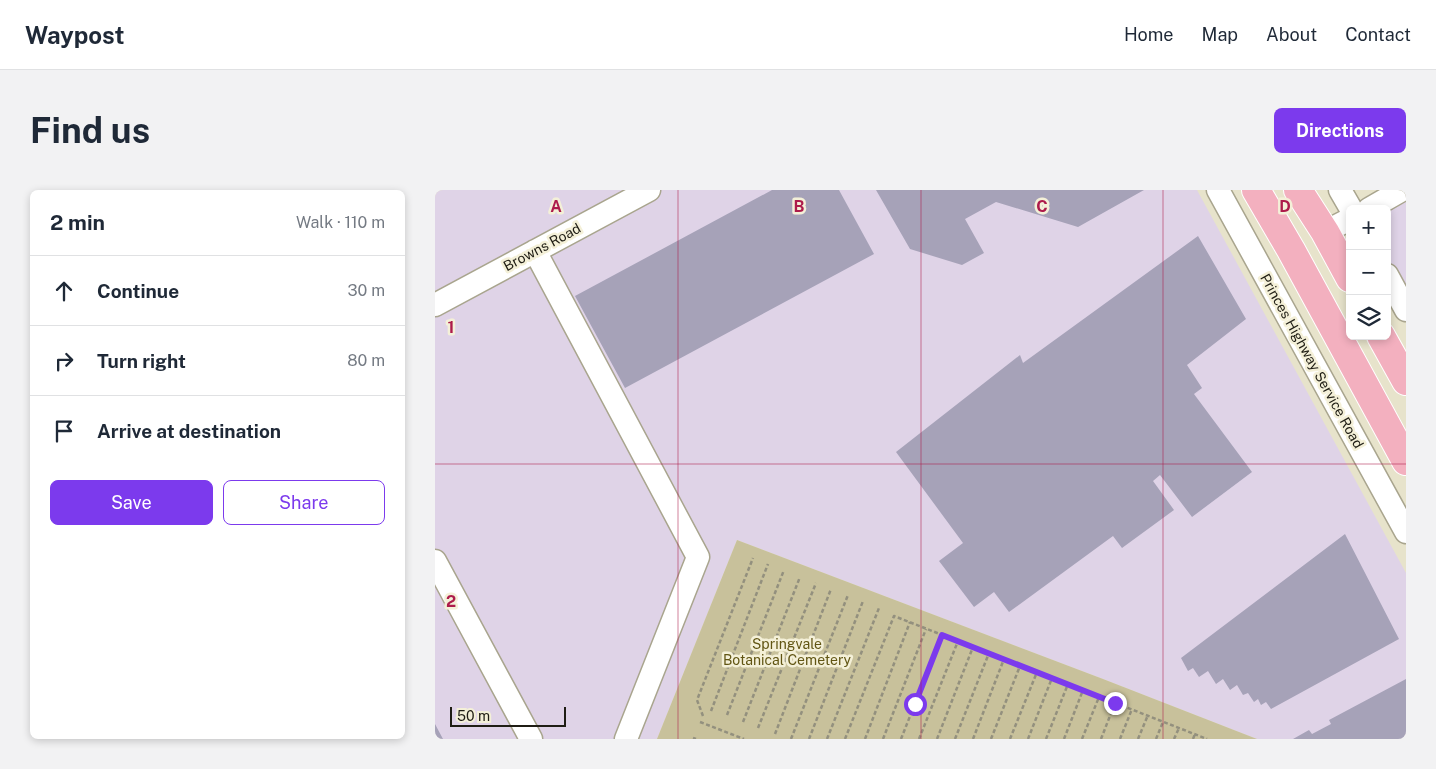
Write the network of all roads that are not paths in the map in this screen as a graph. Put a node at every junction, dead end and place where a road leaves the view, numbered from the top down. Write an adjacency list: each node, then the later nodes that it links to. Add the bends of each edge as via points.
1 (649, 190): 12 (street, Browns Road)
2 (1218, 190): 20 (street, Princes Highway Service Road)
3 (1297, 190): 6 (highway); 10 (highway)
4 (1340, 190): 7 (street)
5 (1402, 190): 8 (street)
6 (1260, 198): 11 (highway)
7 (1349, 205)
8 (1376, 205)
9 (1346, 221): 10 (street)
10 (1325, 232): 11 (highway); 13 (highway)
11 (1291, 250): 19 (highway)
12 (535, 252): 15 (street, Browns Road); 23 (street, via 698,557)
13 (1346, 271)
14 (1391, 282): 16 (street)
15 (435, 305)
16 (1406, 310)
17 (1383, 340): 18 (highway)
18 (1406, 381)
19 (1406, 461)
20 (1406, 532)
21 (435, 561): 22 (street)
22 (531, 739)
23 (626, 739)

